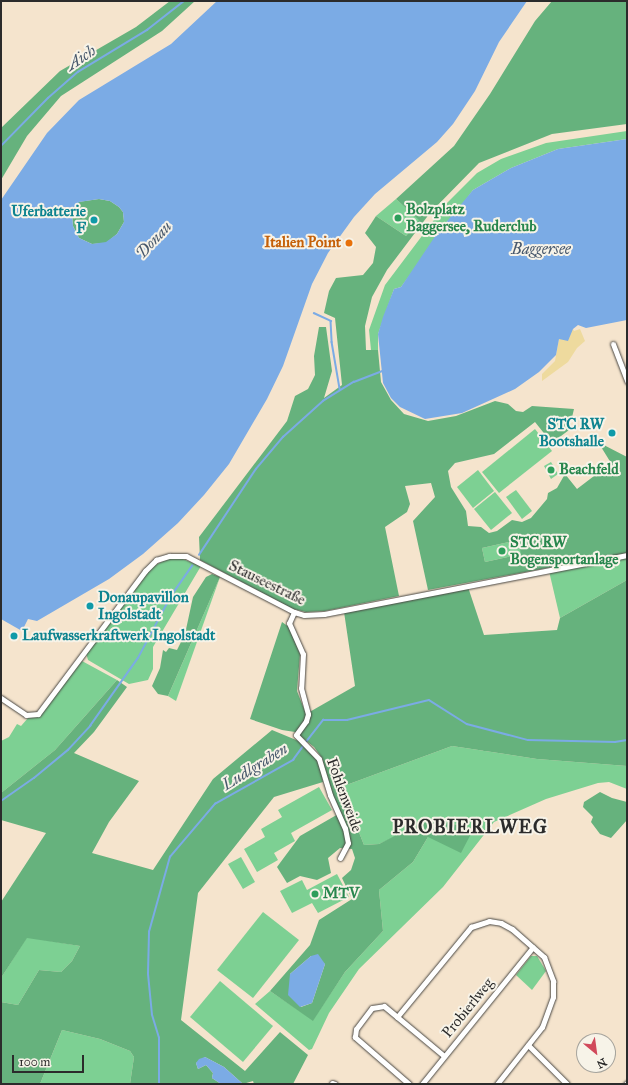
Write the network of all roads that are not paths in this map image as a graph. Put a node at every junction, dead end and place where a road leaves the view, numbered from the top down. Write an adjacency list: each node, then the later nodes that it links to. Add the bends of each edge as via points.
1 (613, 344): 2 (street)
2 (627, 382)
3 (627, 554): 4 (street, Stauseestraße, via 324,614 304,615)
4 (294, 612): 5 (street, Stauseestraße, via 186,556 169,556 156,560 144,572 38,714 26,715); 6 (street, Fohlenweide, via 289,623 303,654 301,688 307,705 306,721 296,735 309,746 322,765 330,795 348,840)
5 (1, 698)
6 (340, 858)
7 (533, 947): 8 (street, via 501,923 489,921 478,924 466,932); 9 (street, via 548,964 554,988 547,1017); 10 (street, Probierlweg)
8 (397, 1017): 10 (street); 11 (street, via 384,1006 377,1006 372,1008 354,1033 358,1041)
9 (528, 1045): 13 (street); 14 (street)
10 (444, 1056): 12 (street, Probierlweg)
11 (409, 1084)
12 (422, 1084)
13 (497, 1084)
14 (567, 1084)

